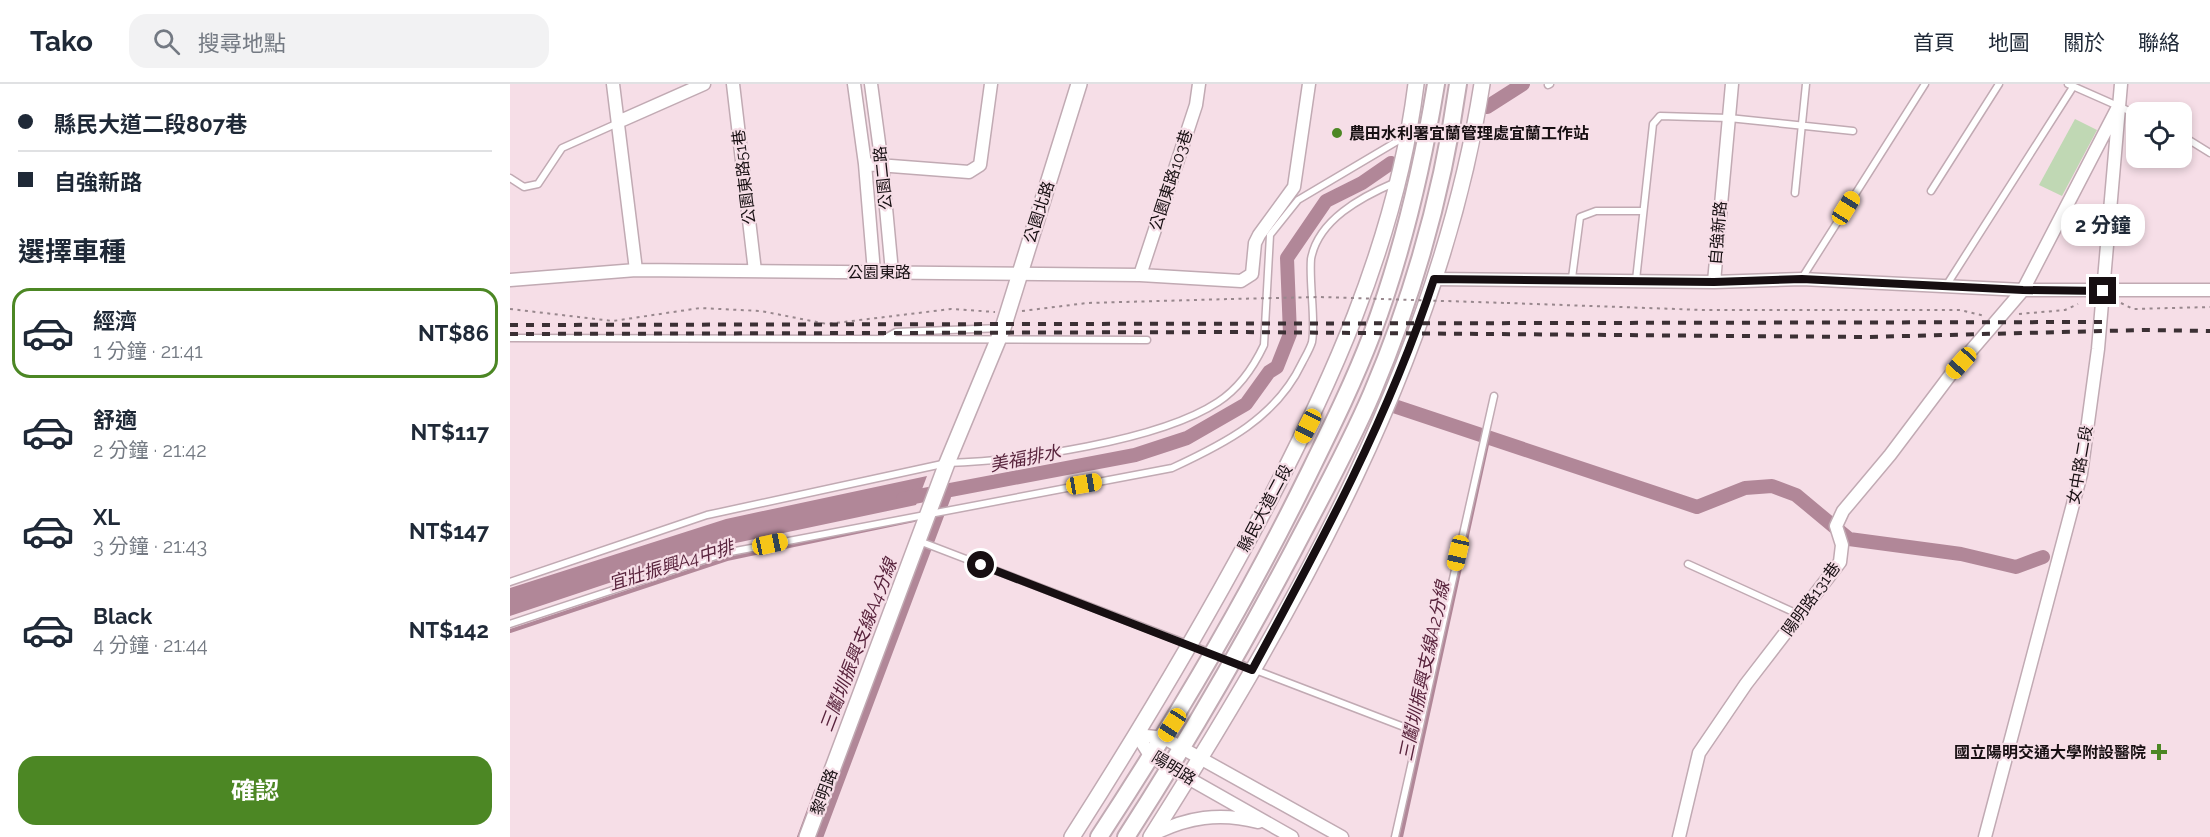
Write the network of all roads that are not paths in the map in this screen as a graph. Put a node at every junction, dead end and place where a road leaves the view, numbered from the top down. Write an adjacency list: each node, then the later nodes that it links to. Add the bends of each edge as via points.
1 (613, 84): 23 (street)
2 (704, 84): 23 (street)
3 (733, 84): 38 (street, 公園東路51巷)
4 (854, 84): 30 (street, 公園二路)
5 (871, 84): 31 (street, 公園二路)
6 (991, 84): 31 (street, via 980,165 976,170)
7 (1079, 84): 41 (street, 公園北路)
8 (1199, 84): 42 (street, 公園東路103巷, via 1196,105)
9 (1309, 84): 42 (street, 公園東路, via 1294,187 1255,243 1252,274 1241,281)
10 (1436, 84): 27 (main road, 縣民大道二段)
11 (1458, 84): 66 (main road, 縣民大道二段, via 1436,202 1394,336 1371,394 1335,470)
12 (1482, 84): 44 (street, via 1461,186)
13 (1732, 84): 22 (street, 自強新路)
14 (1806, 84): 24 (lane)
15 (1925, 84): 45 (lane)
16 (1998, 84): 34 (lane)
17 (2121, 84): 20 (street, 女中路二段)
18 (2071, 86): 20 (lane); 49 (lane)
19 (1416, 88): 26 (street, 縣民大道二段); 27 (street)
20 (2118, 107): 21 (lane); 50 (street, 陽明路131巷); 52 (street, 女中路二段)
21 (2126, 110)
22 (1729, 118): 24 (lane); 36 (lane, via 1681,114 1656,118); 48 (street, 自強新路)
23 (618, 122): 32 (lane, via 562,148 538,184 524,187); 37 (street)
24 (1802, 126): 25 (lane); 35 (lane)
25 (1853, 131)
26 (1409, 134): 33 (street, 縣民大道二段); 58 (lane, via 1298,200 1270,235 1264,345 1257,360 1220,401 1188,418 1142,434 980,462)
27 (1428, 134): 66 (main road, 縣民大道二段, via 1372,334)
28 (2192, 142): 29 (lane)
29 (2210, 153)
30 (865, 164): 31 (street); 39 (street, 公園二路)
31 (882, 165): 40 (street, 公園二路)
32 (510, 178)
33 (1397, 181): 59 (lane, via 1324,227 1311,259 1312,343 1295,379 1271,409 1245,430 1172,468); 65 (street, 縣民大道二段, via 1347,341 1308,426)
34 (1931, 191)
35 (1795, 193)
36 (1642, 211): 43 (lane, via 1596,211 1580,218); 47 (lane)
37 (636, 270): 38 (street, 公園東路); 46 (street, 公園東路)
38 (755, 271): 39 (street, 公園東路)
39 (874, 272): 40 (street, 公園東路)
40 (892, 272): 41 (street, 公園東路)
41 (1020, 273): 42 (street, 公園東路); 53 (street, 公園北路)
42 (1140, 275)
43 (1572, 278): 44 (street); 47 (street)
44 (1434, 279): 67 (street, via 1383,417)
45 (1802, 279): 48 (street, 自強新路); 49 (street, 自強新路)
46 (510, 280)
47 (1636, 280): 48 (street)
48 (1714, 282)
49 (1946, 286): 50 (street, 自強新路)
50 (2023, 290): 52 (street, 自強新路); 63 (street, 陽明路131巷, via 1843,511 1836,526 1842,545 1840,562)
51 (2210, 290): 52 (street, 自強新路)
52 (2103, 291): 85 (street, 女中路二段, via 2081,474)
53 (1000, 334): 55 (lane); 55 (lane, via 896,332); 56 (lane); 58 (street)
54 (510, 338): 55 (lane)
55 (884, 339)
56 (1147, 340)
57 (1494, 396): 68 (lane)
58 (947, 463): 59 (street, 黎明路); 62 (lane, via 707,515)
59 (929, 512): 60 (street, 黎明路); 64 (lane, via 725,553)
60 (919, 541): 65 (lane); 78 (street, 黎明路)
61 (1688, 564): 63 (lane)
62 (510, 582)
63 (1800, 615): 84 (street, 陽明路131巷, via 1699,753)
64 (510, 624)
65 (1190, 647): 66 (lane); 69 (street, 縣民大道二段)
66 (1223, 659): 67 (lane); 70 (main road, 縣民大道二段); 71 (main road, 縣民大道二段)
67 (1252, 670): 68 (lane); 73 (street)
68 (1417, 732): 83 (lane)
69 (1137, 735): 70 (street, 陽明路); 72 (street, 陽明路); 79 (street, 縣民大道二段)
70 (1164, 738): 71 (street, 陽明路); 72 (main road, 縣民大道二段)
71 (1183, 749): 73 (street, 陽明路); 74 (main road, 縣民大道二段)
72 (1151, 757): 74 (street, 陽明路); 80 (main road, 縣民大道二段)
73 (1199, 758): 75 (street); 82 (street, 陽明路)
74 (1171, 768): 75 (street, 陽明路); 81 (main road, 縣民大道二段)
75 (1187, 777): 76 (street); 77 (street, 陽明路)
76 (1152, 836): 77 (street, via 1195,818 1219,816 1265,824)
77 (1289, 836)
78 (807, 837)
79 (1072, 837)
80 (1099, 837)
81 (1126, 837)
82 (1342, 837)
83 (1395, 837)
84 (1678, 837)
85 (1985, 837)

